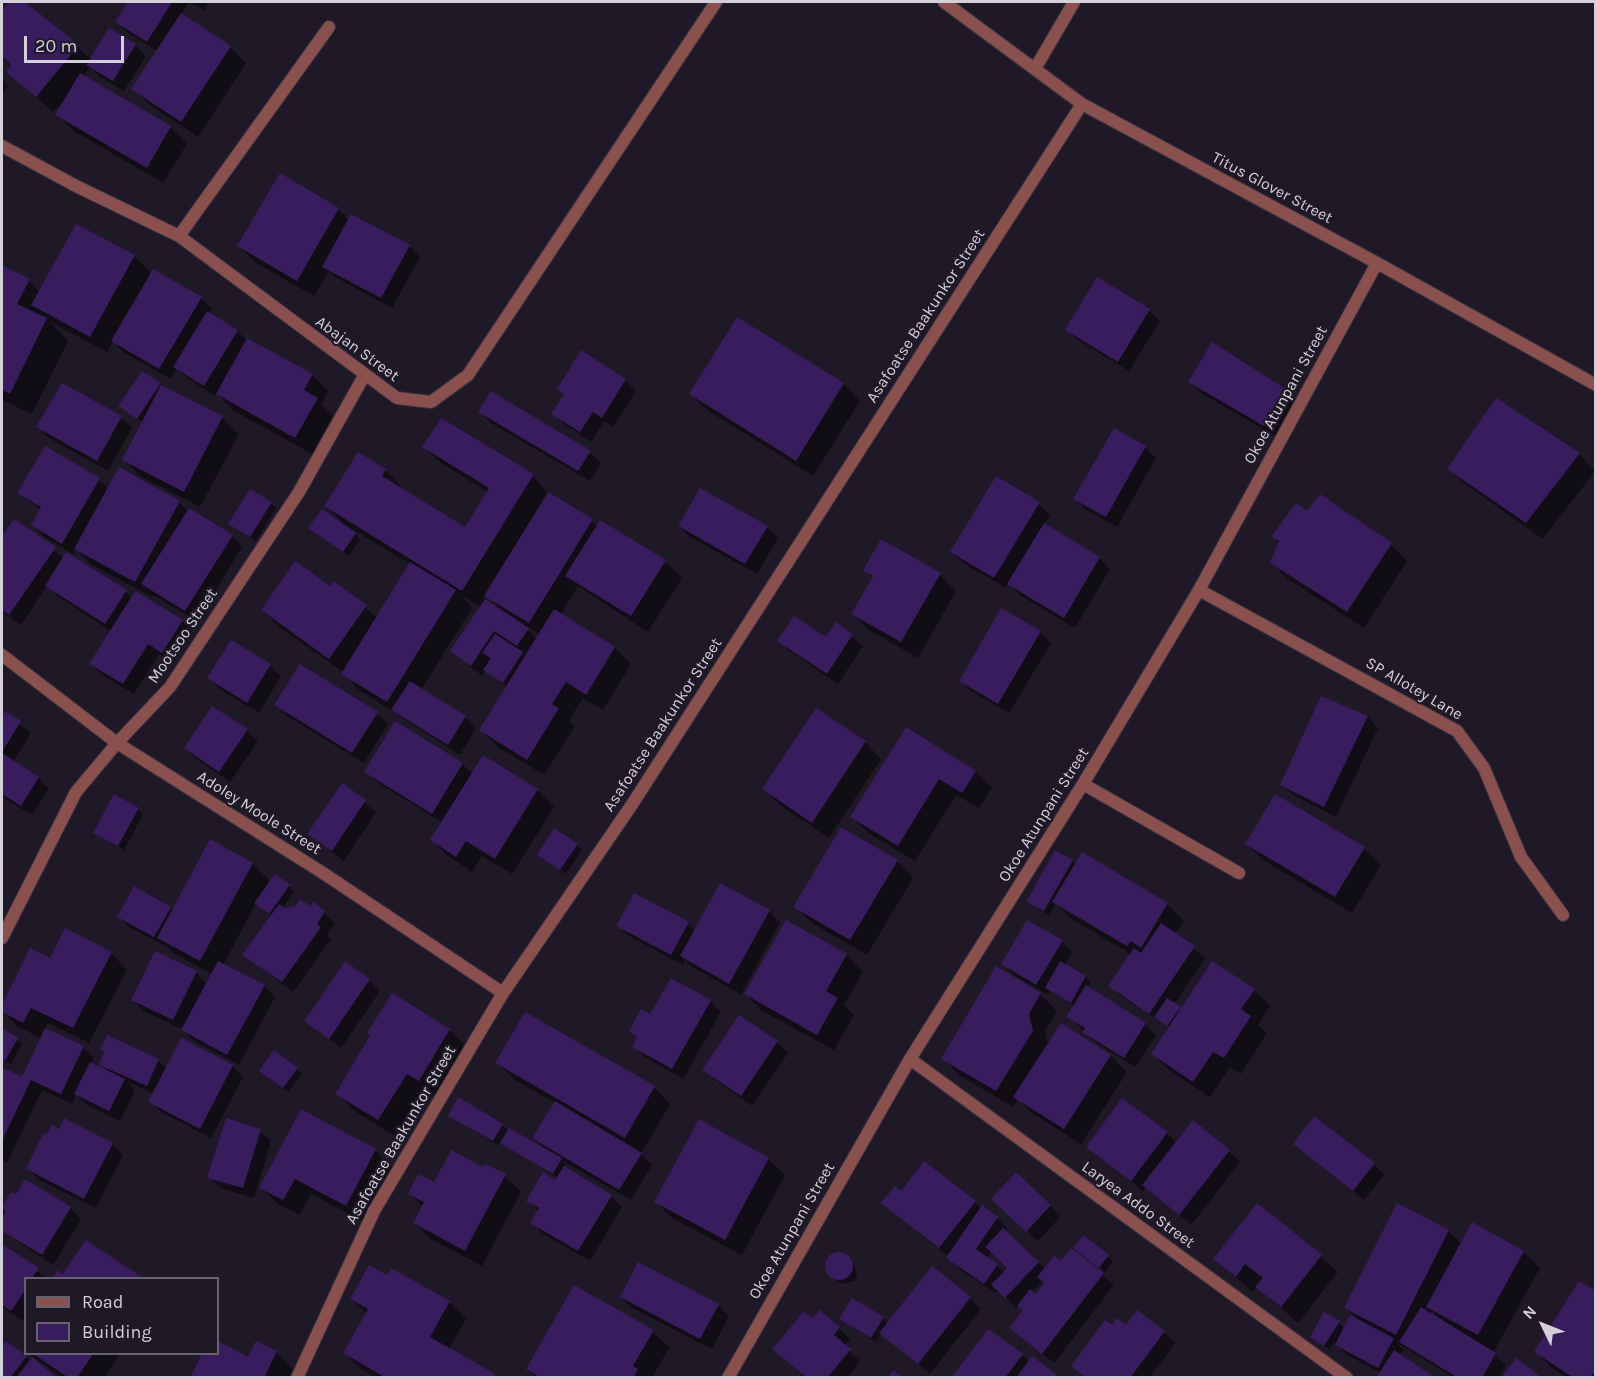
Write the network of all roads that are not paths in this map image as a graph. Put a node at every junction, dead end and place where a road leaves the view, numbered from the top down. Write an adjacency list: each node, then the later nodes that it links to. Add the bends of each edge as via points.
1 (716, 2): 10 (street, Abajan Street, via 468,375 431,402 397,398)
2 (945, 2): 5 (street, Titus Glover Street)
3 (1074, 2): 5 (street)
4 (329, 27): 8 (street)
5 (1036, 68): 6 (street, Titus Glover Street)
6 (1082, 104): 9 (street, Titus Glover Street); 19 (street, Asafoatse Baakunkor Street, via 633,803)
7 (2, 146): 8 (street, Abajan Street)
8 (179, 236): 10 (street, Abajan Street)
9 (1377, 263): 11 (street, Titus Glover Street); 12 (street, Okoe Atunpani Street)
10 (364, 376): 14 (street, Mootsoo Street, via 299,492 170,687)
11 (1596, 385)
12 (1199, 590): 15 (street, Okoe Atunpani Street); 17 (street, SP Allotey Lane, via 1457,731 1484,768 1521,857)
13 (2, 655): 14 (street, Adoley Moole Street)
14 (117, 743): 18 (street, Mootsoo Street, via 76,792); 19 (street, Adoley Moole Street)
15 (1083, 784): 16 (street); 20 (street, Okoe Atunpani Street)
16 (1239, 873)
17 (1563, 915)
18 (2, 938)
19 (503, 993): 21 (street, Asafoatse Baakunkor Street, via 374,1211)
20 (910, 1059): 22 (street, Okoe Atunpani Street); 23 (street, Laryea Addo Street)
21 (297, 1377)
22 (728, 1377)
23 (1347, 1377)

